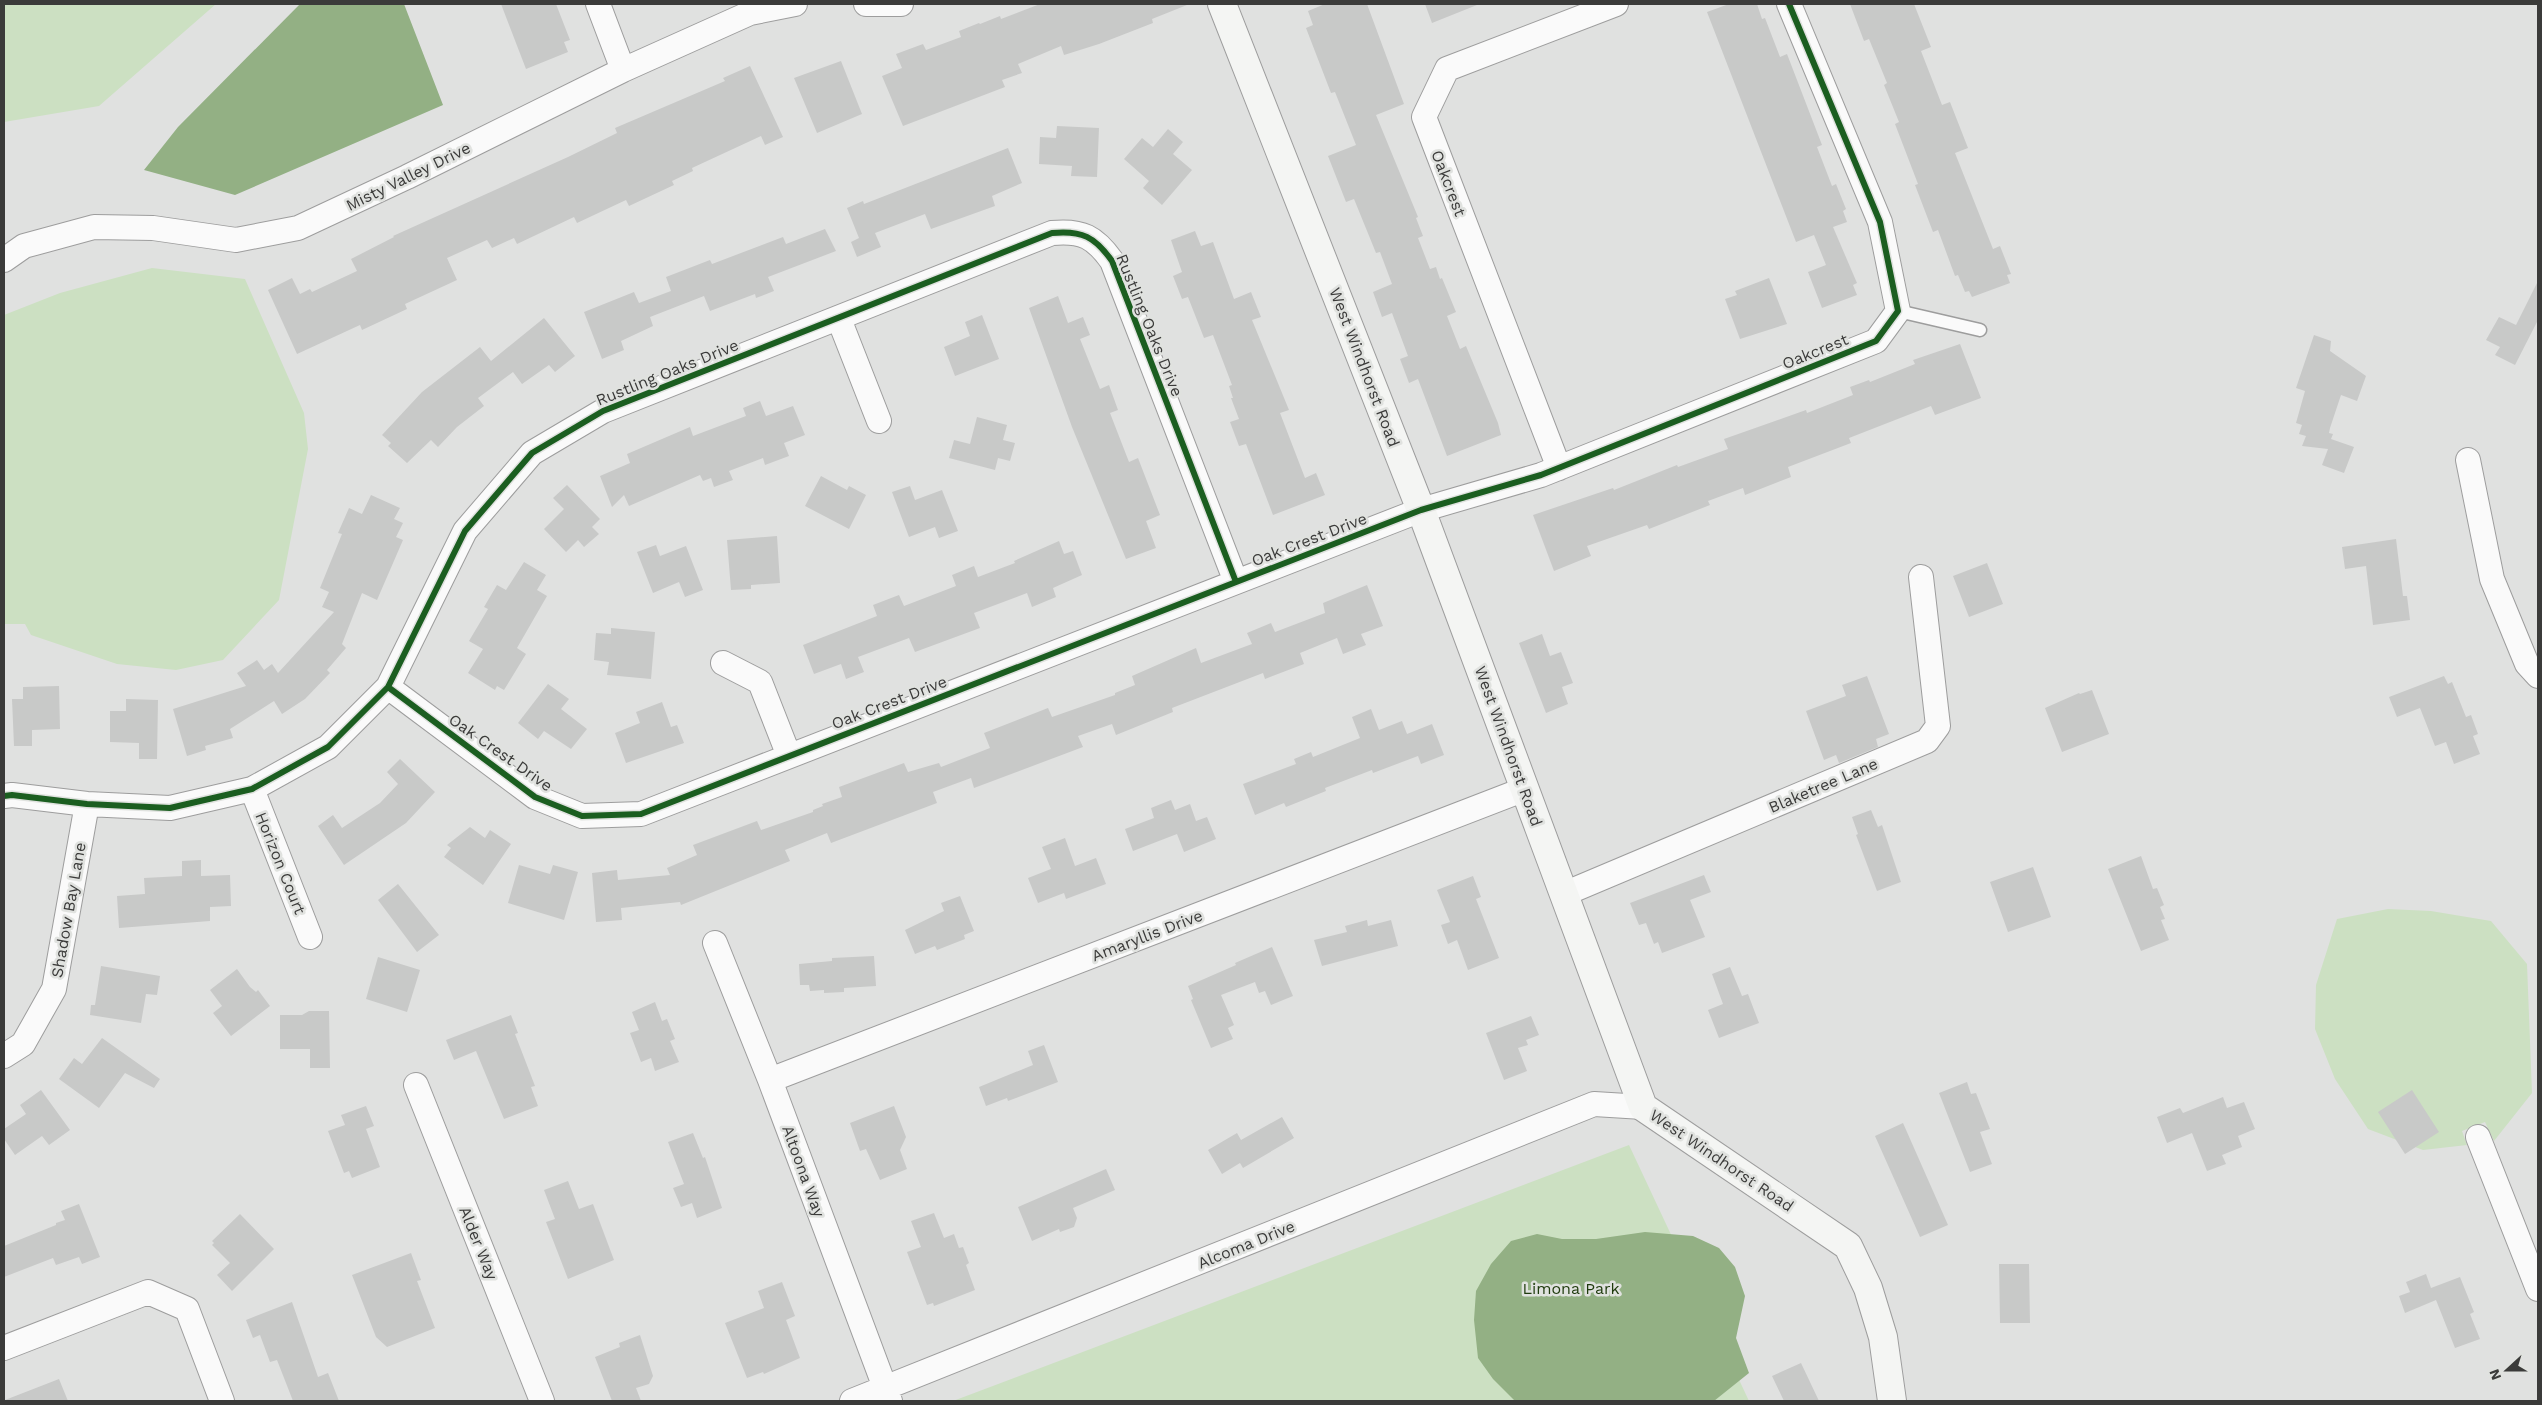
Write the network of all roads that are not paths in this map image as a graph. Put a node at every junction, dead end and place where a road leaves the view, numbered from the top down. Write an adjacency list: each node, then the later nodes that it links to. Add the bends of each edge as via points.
1 (598, 4): 8 (street)
2 (795, 4): 8 (street, Misty Valley Drive, via 750,13)
3 (866, 4): 4 (street)
4 (901, 4)
5 (1222, 4): 16 (street, West Windhorst Road)
6 (1616, 4): 15 (street, Oakcrest, via 1447,69 1424,117)
7 (1789, 4): 10 (street, via 1880,222)
8 (623, 70): 9 (street, Misty Valley Drive, via 298,228 236,240 153,228 94,227 24,246)
9 (4, 260)
10 (1898, 311): 12 (lane); 15 (street, Oakcrest, via 1876,341)
11 (839, 319): 13 (street); 18 (street, Rustling Oaks Drive, via 1052,233 1071,231 1101,245 1112,261); 21 (street, Rustling Oaks Drive, via 603,411 532,454 465,530)
12 (1980, 330)
13 (879, 421)
14 (2468, 460): 20 (street, via 2492,580 2527,664)
15 (1559, 468): 16 (street, Oakcrest)
16 (1421, 510): 18 (street, Oak Crest Drive); 24 (street, West Windhorst Road)
17 (1921, 577): 27 (street, Blaketree Lane, via 1938,726 1927,741)
18 (1236, 582): 22 (street, Oak Crest Drive)
19 (723, 663): 22 (street, via 760,682)
20 (2538, 676)
21 (388, 687): 22 (street, Oak Crest Drive, via 535,797 582,816 641,814); 23 (street, Rustling Oaks Drive, via 328,747)
22 (789, 756)
23 (252, 789): 26 (street, Rustling Oaks Drive, via 170,808); 28 (street, Horizon Court)
24 (1525, 789): 27 (street, West Windhorst Road); 31 (street, Amaryllis Drive)
25 (4, 796): 26 (street, Rustling Oaks Drive)
26 (87, 804): 30 (street, Shadow Bay Lane, via 54,989 23,1044)
27 (1564, 894): 33 (street, West Windhorst Road)
28 (310, 937)
29 (715, 943): 31 (street, Altoona Way)
30 (4, 1056)
31 (770, 1080): 37 (street, Altoona Way)
32 (416, 1085): 39 (street, Alder Way)
33 (1643, 1107): 37 (street, Alcoma Drive, via 1594,1104); 41 (street, West Windhorst Road, via 1848,1246 1868,1288 1883,1337)
34 (2478, 1137): 35 (street)
35 (2538, 1289)
36 (4, 1348): 38 (street, via 148,1292 187,1310)
37 (888, 1395): 40 (street, Alcoma Drive)
38 (222, 1401)
39 (542, 1401)
40 (852, 1401)
41 (1892, 1401)

